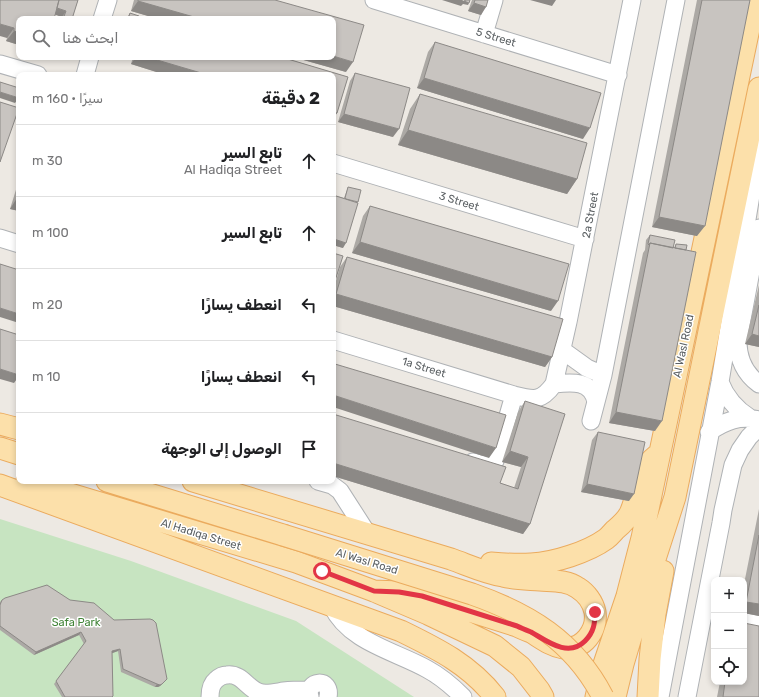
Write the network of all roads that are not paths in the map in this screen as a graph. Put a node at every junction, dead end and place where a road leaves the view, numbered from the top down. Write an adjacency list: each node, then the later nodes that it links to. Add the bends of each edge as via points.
1 (108, 0): 7 (street)
2 (374, 0): 8 (street, 5 Street)
3 (494, 0): 8 (street)
4 (632, 0): 13 (street, 2a Street)
5 (676, 0): 24 (street)
6 (755, 0): 36 (main road, Al Wasl Road)
7 (103, 16)
8 (484, 34): 13 (street, 5 Street)
9 (89, 60): 12 (street)
10 (0, 64): 11 (street)
11 (28, 72)
12 (86, 72)
13 (618, 75): 19 (street, 2a Street)
14 (759, 88): 15 (main road, Al Wasl Road)
15 (751, 127): 21 (street, via 754,177); 47 (main road, Al Wasl Road)
16 (336, 164): 19 (street, 3 Street)
17 (759, 228): 21 (street)
18 (0, 238): 20 (street)
19 (585, 240): 23 (street, 2a Street)
20 (16, 243)
21 (739, 301): 25 (street); 27 (street, via 738,350 743,366)
22 (336, 341): 28 (street, 1a Street)
23 (562, 350): 24 (street, via 587,368); 26 (street, 2a Street)
24 (603, 375): 29 (street)
25 (720, 382): 31 (street, via 728,399); 34 (street)
26 (554, 384): 28 (street, via 549,391 533,399); 29 (street, via 574,383 587,386)
27 (759, 384)
28 (514, 395): 38 (street, via 495,462 488,466)
29 (596, 402): 30 (street)
30 (591, 421)
31 (756, 421): 34 (street, via 741,418 724,423); 48 (street, via 733,465)
32 (0, 424): 33 (main road)
33 (16, 428)
34 (710, 432): 41 (street)
35 (0, 448): 37 (main road)
36 (661, 452): 50 (main road, via 642,473 630,512 623,522 606,539 588,549 533,564); 63 (main road, Al Wasl Road, via 627,596 604,664)
37 (16, 453)
38 (461, 458)
39 (0, 476): 40 (main road)
40 (16, 479)
41 (701, 479): 48 (street); 67 (street)
42 (37, 484): 51 (main road, Al Hadiqa Street, via 296,562)
43 (118, 484): 64 (main road, Al Wasl Road, bridge, via 493,601 543,628 564,644 581,663)
44 (203, 484): 49 (main road)
45 (328, 484): 49 (street, via 340,491)
46 (0, 485): 52 (main road)
47 (675, 497): 65 (main road, Al Wasl Road, via 642,600); 66 (main road, via 655,614)
48 (723, 510): 56 (street)
49 (367, 533): 50 (main road)
50 (451, 559): 51 (main road, via 502,576 565,582 576,586 591,601 595,612 591,634 584,642 564,648 517,626 422,596)
51 (374, 591): 62 (main road, Al Hadiqa Street, via 495,646 521,667)
52 (332, 606): 60 (street, via 339,618 354,632 383,649 426,668); 61 (main road, via 401,631 426,643 472,673)
53 (747, 622): 54 (street)
54 (759, 624)
55 (711, 625): 56 (street)
56 (699, 638): 68 (street)
57 (309, 693): 58 (street, via 296,690 264,693 255,691 241,678 231,674 216,679); 59 (street, via 314,684 318,683 328,689)
58 (210, 697)
59 (328, 697)
60 (463, 697)
61 (495, 697)
62 (543, 697)
63 (596, 697)
64 (603, 697)
65 (615, 697)
66 (648, 697)
67 (660, 697)
68 (687, 697)

